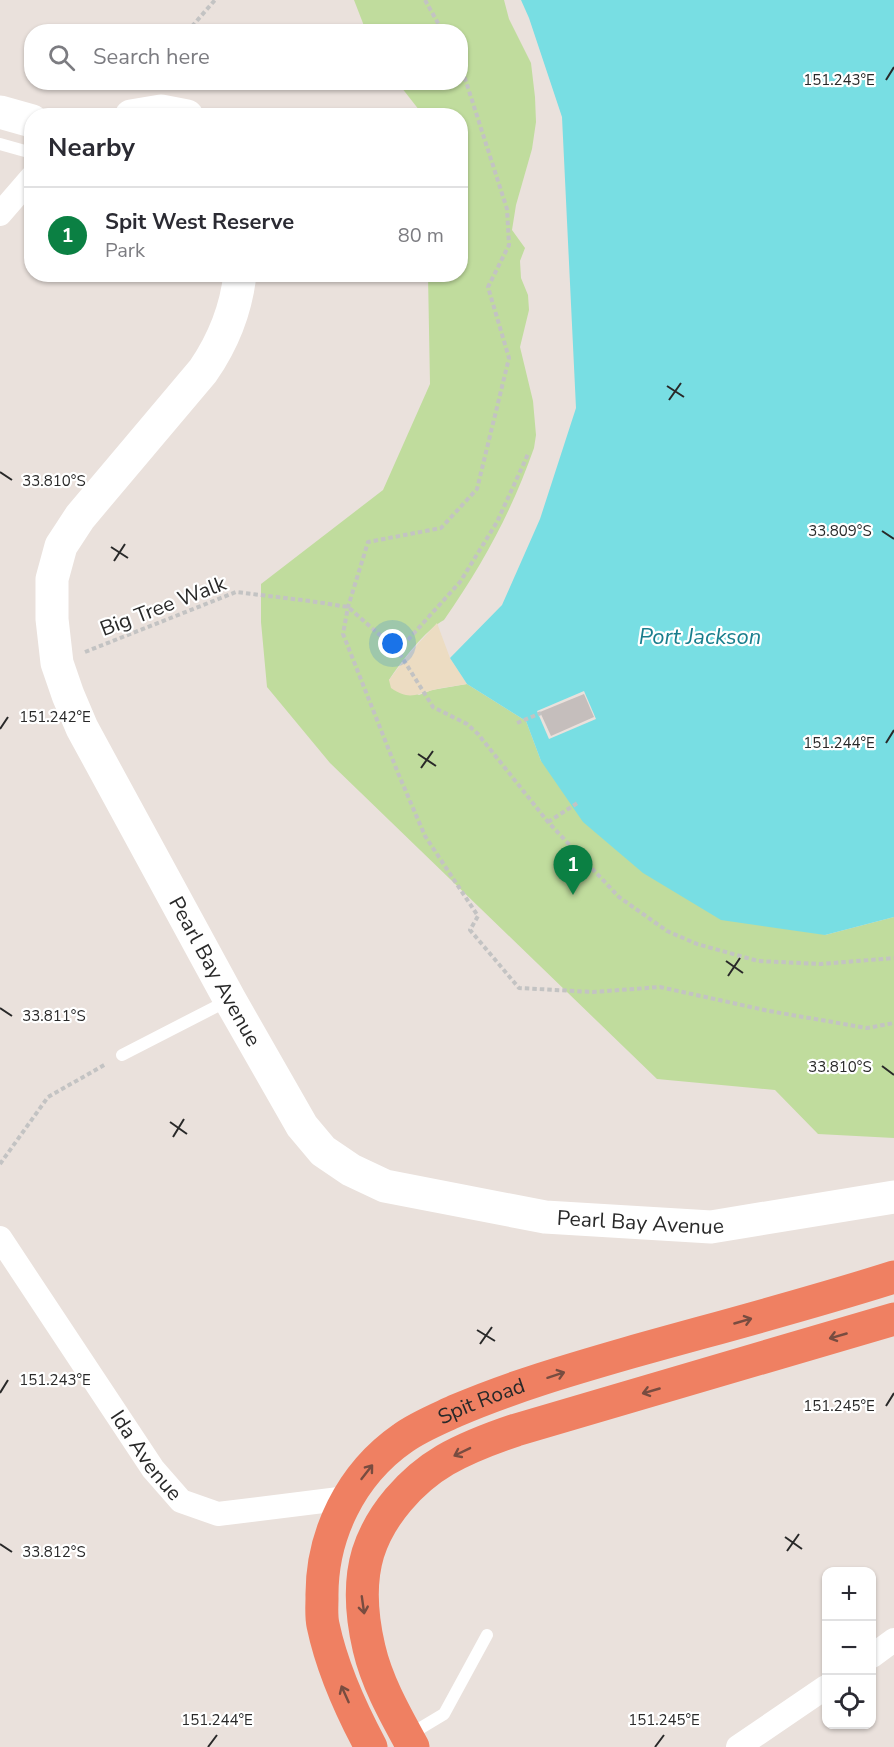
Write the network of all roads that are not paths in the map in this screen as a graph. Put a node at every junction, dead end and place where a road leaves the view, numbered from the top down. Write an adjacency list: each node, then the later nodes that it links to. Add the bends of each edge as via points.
1 (0, 112): 2 (street)
2 (24, 119)
3 (0, 144): 4 (lane)
4 (24, 151)
5 (24, 186): 6 (street)
6 (0, 214)
7 (239, 282): 8 (street, Pearl Bay Avenue, via 227,330 217,351 80,518 61,546 52,579 57,663 68,695 82,728)
8 (230, 1000): 9 (lane); 10 (street, Pearl Bay Avenue, via 302,1126 323,1150 351,1170 385,1186 545,1217 711,1227)
9 (122, 1055)
10 (894, 1197)
11 (0, 1238): 14 (street, Ida Avenue, via 153,1469 181,1501 218,1514)
12 (894, 1277): 14 (highway, Spit Road, one-way to 12, via 374,1463 403,1438 487,1397)
13 (894, 1318): 19 (highway, Spit Road, one-way to 19, via 485,1441 445,1461 413,1484 386,1517 368,1553 362,1595 369,1648 388,1701)
14 (346, 1498): 20 (highway, Spit Road, one-way to 14, via 334,1667 322,1622 322,1577 330,1534)
15 (487, 1635): 19 (lane, via 444,1714)
16 (894, 1640): 17 (street)
17 (876, 1653)
18 (822, 1690): 21 (street)
19 (410, 1741)
20 (371, 1747)
21 (738, 1747)

